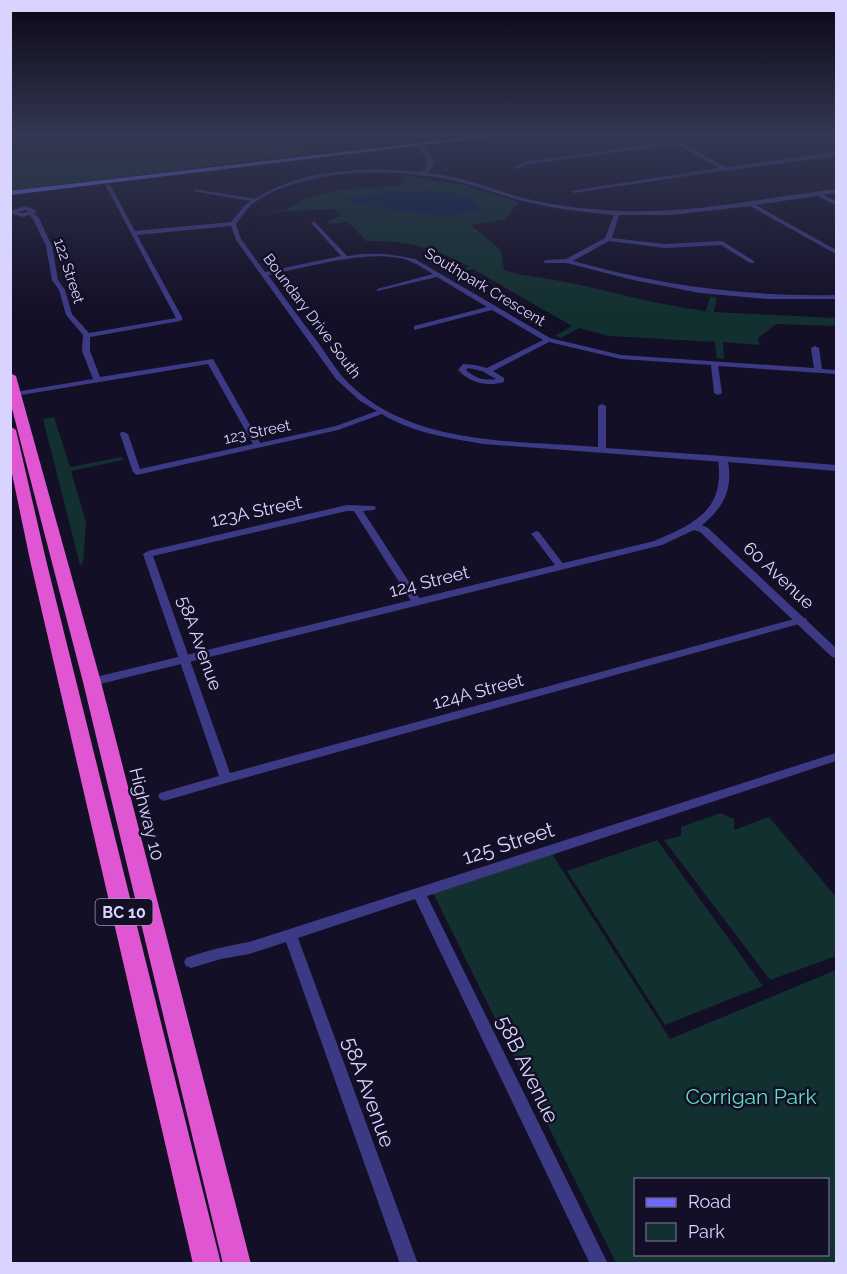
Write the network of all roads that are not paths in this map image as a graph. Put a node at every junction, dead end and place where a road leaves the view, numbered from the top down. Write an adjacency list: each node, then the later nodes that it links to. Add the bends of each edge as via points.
1 (112, 194): 14 (street)
2 (222, 194): 7 (street)
3 (265, 194): 7 (street)
4 (513, 194): 11 (street, via 549,204)
5 (809, 194): 9 (street)
6 (821, 194): 8 (street)
7 (254, 200): 13 (street)
8 (837, 203)
9 (750, 204): 11 (street, via 675,213); 16 (street)
10 (31, 213): 27 (street, 122 Street, via 49,246 55,280 69,315)
11 (617, 213): 15 (street)
12 (314, 223): 17 (street)
13 (233, 224): 14 (street); 21 (street, Boundary Drive South, via 238,239)
14 (134, 233): 27 (street, via 180,320)
15 (608, 239): 18 (street); 20 (street, via 665,246 722,243)
16 (837, 252)
17 (345, 257): 21 (street, Southpark Crescent); 22 (street, Southpark Crescent, via 394,255 413,260)
18 (567, 261): 19 (street); 24 (street, via 691,290 772,297)
19 (546, 262)
20 (752, 262)
21 (264, 274): 39 (street, Boundary Drive South, via 339,377 356,396)
22 (438, 275): 23 (street); 25 (street, Southpark Crescent)
23 (380, 290)
24 (837, 297)
25 (490, 308): 26 (street); 28 (street, Southpark Crescent)
26 (417, 328)
27 (87, 335): 35 (street, via 86,351)
28 (548, 340): 30 (street, Southpark Crescent, via 621,357); 32 (street)
29 (815, 348): 31 (street)
30 (714, 363): 31 (street, Southpark Crescent); 36 (street)
31 (818, 370): 33 (street, Southpark Crescent)
32 (487, 371)
33 (837, 372)
34 (10, 376): 37 (highway, Highway 10 / BC 10)
35 (97, 379): 37 (street); 42 (street, via 210,361)
36 (718, 393)
37 (15, 394): 57 (highway, Highway 10 / BC 10)
38 (602, 406): 43 (street)
39 (381, 412): 42 (street, 123 Street, via 338,428); 43 (street, Boundary Drive South, via 416,426 467,438)
40 (10, 430): 51 (highway, BC 10)
41 (124, 434): 42 (street, 123 Street, via 137,472)
42 (258, 446)
43 (602, 450): 44 (street, Boundary Drive South)
44 (723, 459): 45 (street); 48 (street, 124 Street, via 726,470 721,501)
45 (837, 468)
46 (371, 508): 47 (street, 123A Street)
47 (358, 510): 50 (street, 123A Street, via 347,508 159,546); 53 (street)
48 (695, 526): 52 (street, 124 Street, via 650,545); 54 (street, 60 Avenue)
49 (536, 534): 52 (street)
50 (148, 554): 56 (street, 58A Avenue)
51 (38, 560): 57 (highway, via 50,567 76,671); 64 (highway, BC 10)
52 (561, 567): 53 (street, 124 Street)
53 (417, 602): 56 (street, 124 Street)
54 (802, 620): 55 (street, 60 Avenue); 59 (street, 124A Street)
55 (837, 654)
56 (186, 658): 57 (street, 124 Street); 59 (street, 58A Avenue)
57 (92, 682): 65 (highway, Highway 10 / BC 10)
58 (837, 757): 61 (street, 125 Street)
59 (226, 779): 60 (street, 124A Street)
60 (164, 796)
61 (419, 893): 62 (street, 125 Street); 67 (street, 58B Avenue)
62 (290, 935): 63 (street, 125 Street); 66 (street, 58A Avenue)
63 (191, 962)
64 (207, 1263)
65 (237, 1263)
66 (409, 1263)
67 (598, 1263)

